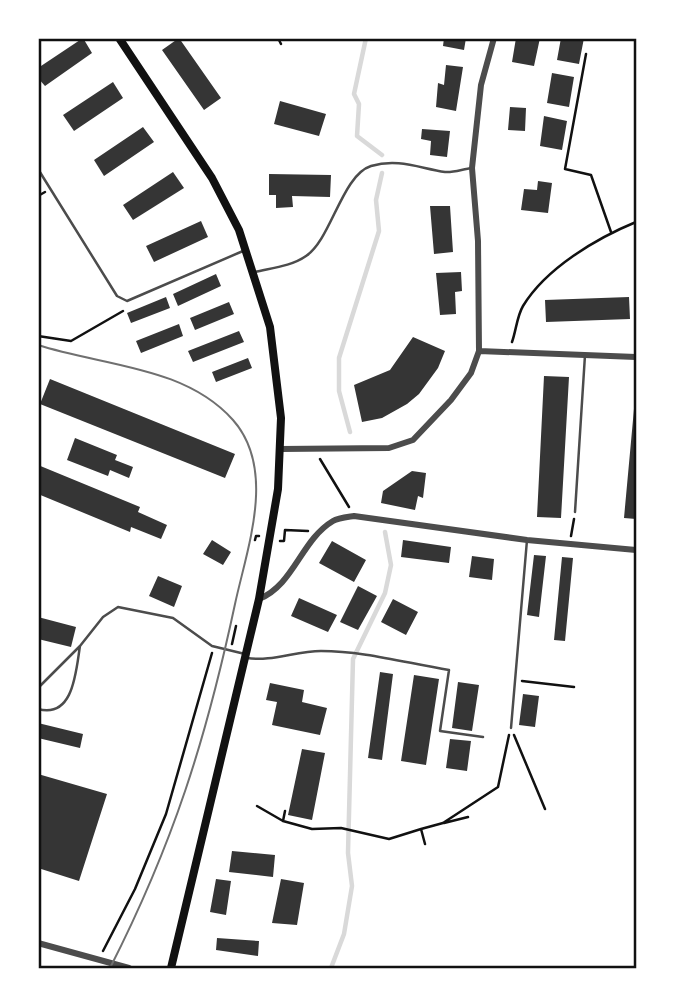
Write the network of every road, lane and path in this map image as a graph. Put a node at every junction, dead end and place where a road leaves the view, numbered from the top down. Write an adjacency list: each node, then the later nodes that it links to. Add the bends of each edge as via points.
1 (119, 38): 10 (main road, via 212,178)
2 (278, 38): 4 (path)
3 (494, 38): 6 (street, via 481,85)
4 (281, 44)
5 (586, 54): 9 (path, via 565,169 591,174)
6 (472, 168): 11 (lane, via 447,172 393,162 368,167 345,193 317,247 288,265); 14 (street)
7 (38, 169): 10 (lane, via 117,296 127,301)
8 (636, 222): 9 (path)
9 (611, 232): 15 (path, via 532,293 521,309)
10 (246, 249): 11 (main road)
11 (255, 272): 18 (main road, via 276,356)
12 (123, 311): 13 (path, via 71,341)
13 (38, 336)
14 (479, 351): 15 (street); 19 (street, via 465,382 413,440 389,448)
15 (509, 352): 16 (street)
16 (585, 355): 17 (street); 20 (lane)
17 (636, 357)
18 (281, 449): 19 (street); 23 (main road)
19 (316, 450): 21 (path)
20 (575, 512): 25 (path)
21 (354, 516): 24 (street); 27 (street, via 333,521 274,593)
22 (305, 531): 23 (path, via 285,530 285,541)
23 (271, 540): 27 (main road)
24 (527, 540): 25 (street); 33 (lane)
25 (570, 543): 26 (street)
26 (636, 550)
27 (259, 599): 32 (main road)
28 (236, 626): 31 (path)
29 (80, 646): 30 (lane, via 103,617 118,607 173,618); 35 (lane); 36 (lane, via 69,696 53,711)
30 (214, 646): 31 (lane); 48 (path, via 166,814)
31 (229, 650): 32 (lane)
32 (244, 655): 38 (lane, via 262,660 285,653 349,652 449,670 440,731); 50 (main road)
33 (515, 680): 34 (path); 37 (lane)
34 (574, 687)
35 (38, 688)
36 (38, 709)
37 (511, 729): 40 (path); 44 (path, via 498,787)
38 (483, 737)
39 (257, 806): 43 (path)
40 (545, 809)
41 (285, 811): 43 (path)
42 (468, 817): 44 (path)
43 (283, 821): 45 (path, via 389,839)
44 (443, 823): 45 (path)
45 (421, 830): 46 (path)
46 (425, 844)
47 (38, 943): 48 (street)
48 (100, 959): 49 (street)
49 (129, 968)
50 (170, 968)

